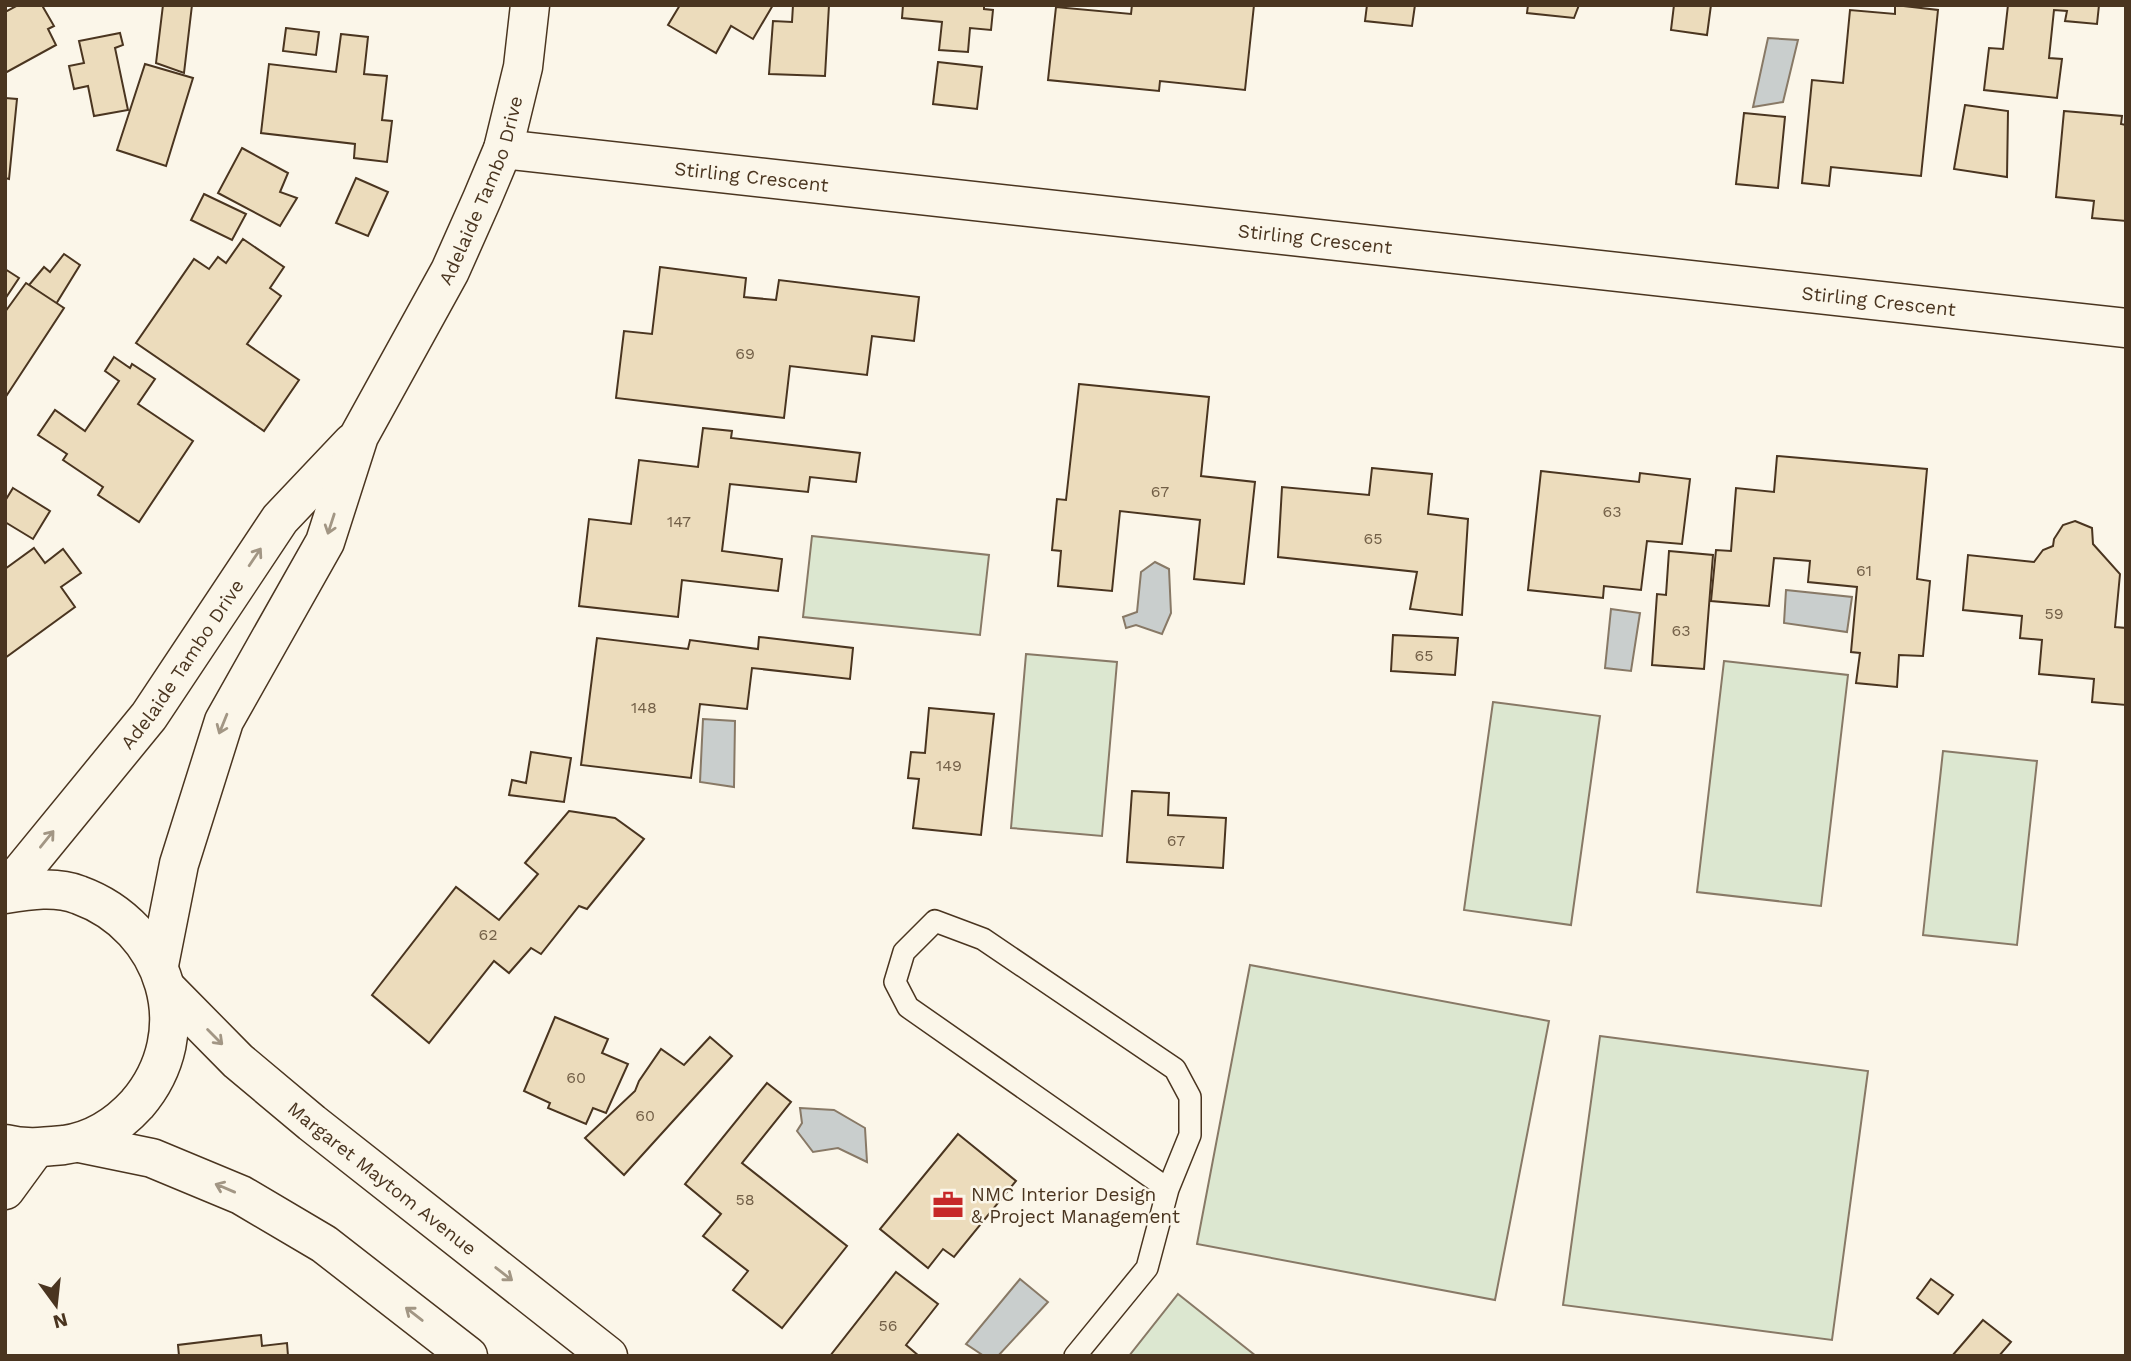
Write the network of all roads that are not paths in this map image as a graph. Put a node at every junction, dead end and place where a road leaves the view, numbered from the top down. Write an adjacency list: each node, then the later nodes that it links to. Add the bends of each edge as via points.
1 (530, 5): 2 (street, Adelaide Tambo Drive, via 523,67)
2 (503, 149): 3 (street, Stirling Crescent); 4 (street, Adelaide Tambo Drive, via 450,271)
3 (2126, 328)
4 (359, 436): 5 (street, Adelaide Tambo Drive, one-way to 4, via 149,716 280,519); 6 (street, Adelaide Tambo Drive, one-way to 6, via 325,541 223,721 179,864)
5 (5, 893): 6 (street, Margaret Maytom Avenue, via 40,889 78,894 111,910 138,934)
6 (163, 977): 7 (street, Adelaide Tambo Drive, via 170,1016 159,1070 127,1115 105,1132); 12 (street, Margaret Maytom Avenue, one-way to 12, via 238,1060)
7 (79, 1143): 8 (street); 11 (street, one-way to 7, via 324,1244 241,1195 152,1158)
8 (20, 1147): 10 (street)
9 (1168, 1189): 9 (lane, via 1190,1135 1190,1097 1175,1069 983,939 935,921 904,952 895,982 908,1007); 13 (lane, via 1147,1268)
10 (5, 1190)
11 (468, 1356)
12 (608, 1356)
13 (1075, 1356)

